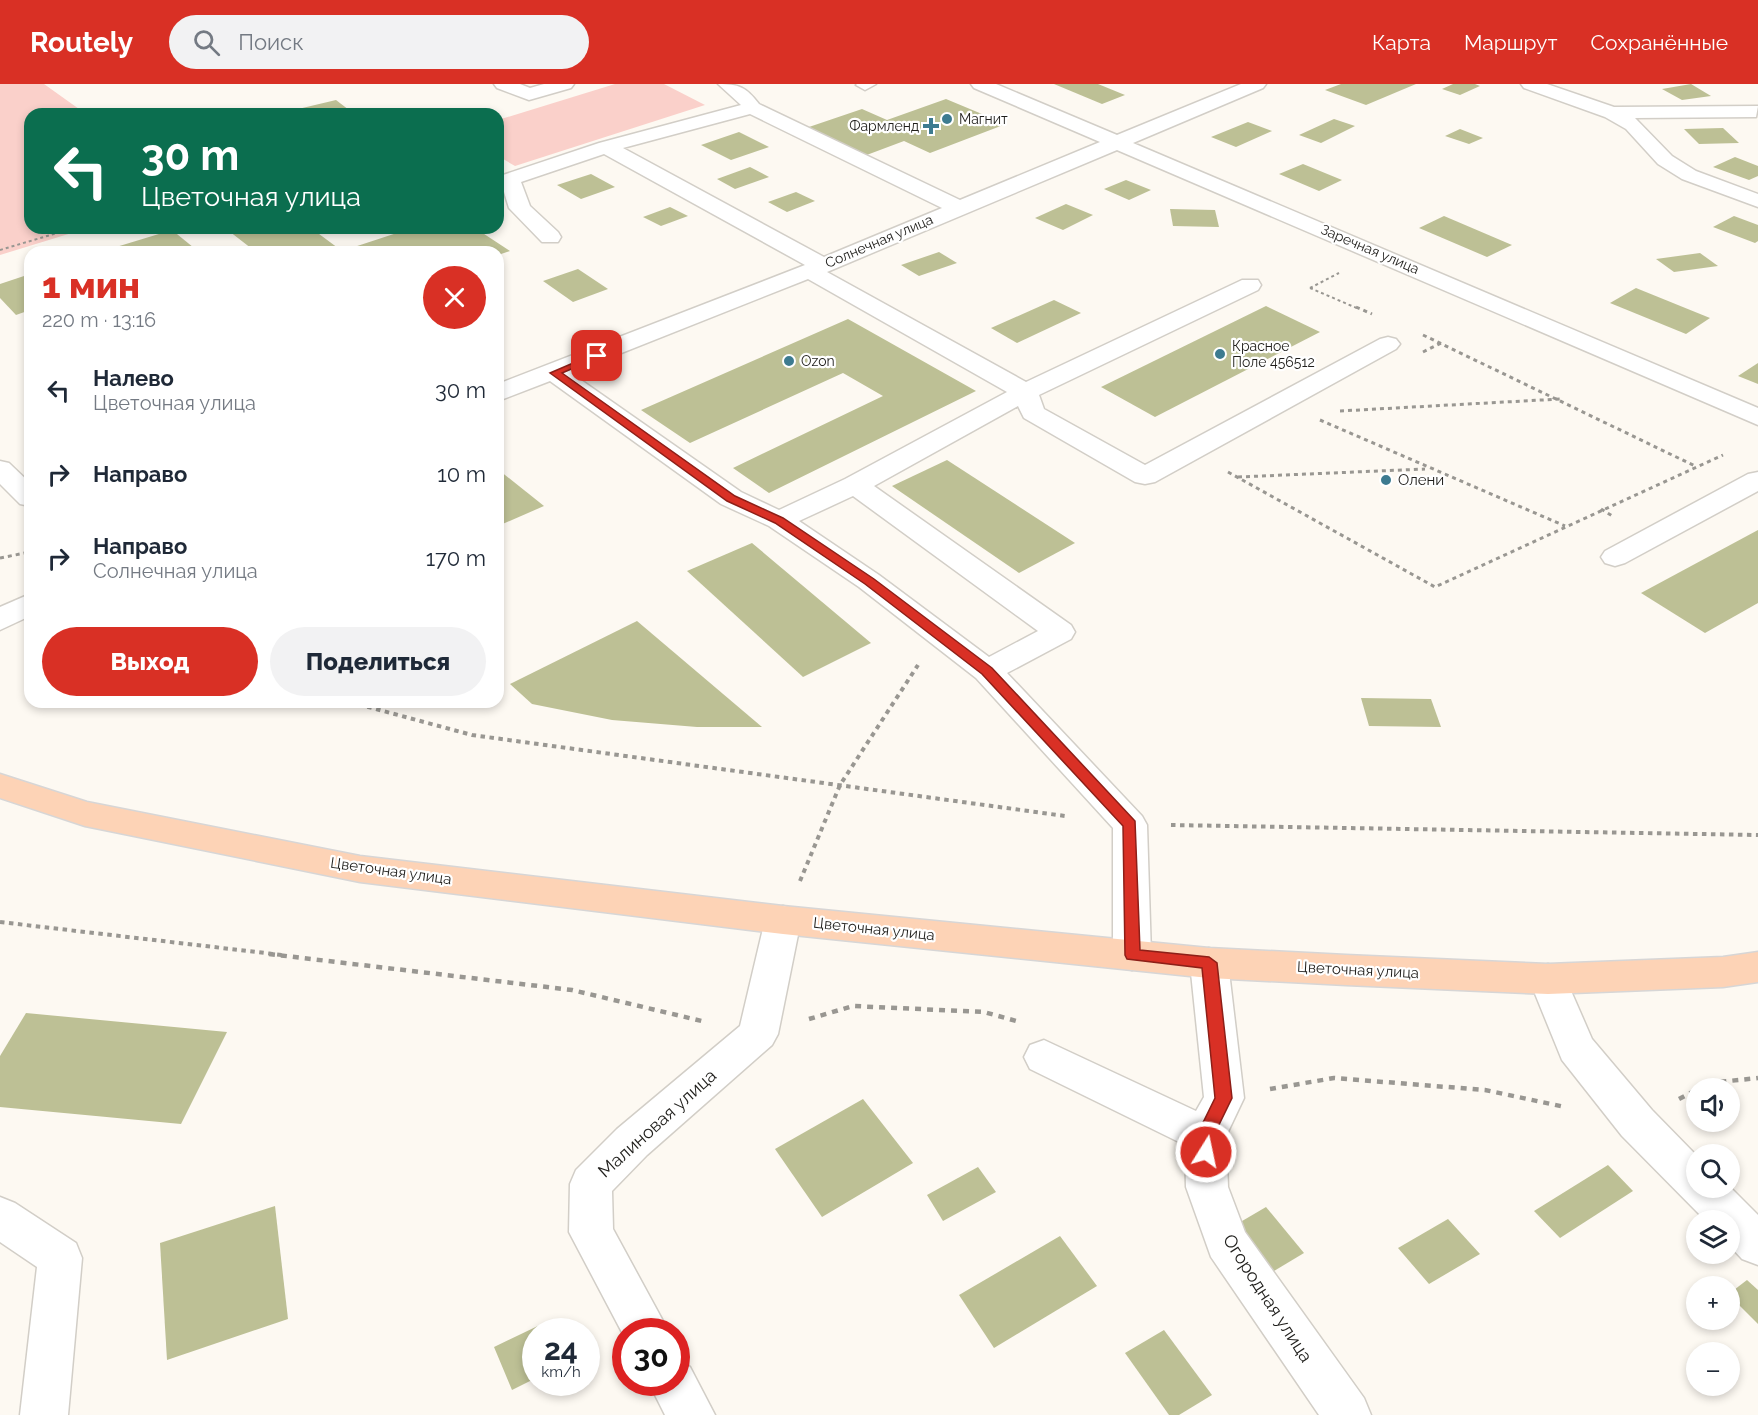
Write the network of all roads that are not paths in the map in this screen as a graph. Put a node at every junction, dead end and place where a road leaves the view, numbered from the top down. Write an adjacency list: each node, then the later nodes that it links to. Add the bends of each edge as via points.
1 (503, 84): 2 (street, via 530,94)
2 (566, 84)
3 (728, 84): 7 (street)
4 (980, 84): 10 (street, Заречная улица)
5 (1257, 84): 10 (street, Солнечная улица)
6 (1530, 84): 9 (street)
7 (752, 108): 11 (street); 13 (street)
8 (1756, 111): 9 (street)
9 (1612, 113): 12 (street, via 1633,125 1665,160 1689,175)
10 (1116, 142): 13 (street, Солнечная улица); 21 (street, Заречная улица)
11 (606, 147): 14 (street, via 510,179 520,208); 15 (street)
12 (1758, 201)
13 (957, 207): 15 (street, Солнечная улица)
14 (550, 237)
15 (815, 268): 18 (street, Солнечная улица); 20 (street)
16 (1250, 285): 20 (street)
17 (1388, 344): 20 (street, via 1145,476 1033,413)
18 (555, 373): 19 (street, Солнечная улица); 26 (street, via 731,498)
19 (504, 391)
20 (1025, 392): 24 (street)
21 (1758, 417)
22 (0, 469): 25 (street)
23 (1758, 480): 27 (street)
24 (855, 485): 26 (street); 30 (street, via 1060,632)
25 (24, 492)
26 (779, 520): 30 (street, via 869,581)
27 (1615, 556)
28 (24, 606): 29 (street)
29 (0, 620)
30 (987, 671): 33 (street, via 1130,825)
31 (0, 786): 32 (main road, Цветочная улица, via 85,814 360,869)
32 (783, 920): 33 (main road, Цветочная улица); 43 (street, Малиновая улица, via 758,1034 632,1142 591,1184 591,1232)
33 (1132, 955): 34 (main road, Цветочная улица)
34 (1209, 963): 36 (main road, Цветочная улица); 38 (street, Огородная улица, via 1224,1098)
35 (1758, 967): 36 (main road, Цветочная улица, via 1724,972)
36 (1548, 979): 39 (street, via 1576,1048 1636,1123)
37 (1036, 1040): 38 (street)
38 (1205, 1135): 47 (street, Огородная улица, via 1207,1187 1227,1243)
39 (1686, 1173)
40 (1712, 1198): 42 (street)
41 (0, 1216): 45 (street, via 60,1258)
42 (1758, 1245)
43 (638, 1318)
44 (680, 1396): 46 (street)
45 (44, 1415)
46 (691, 1415)
47 (1347, 1415)

